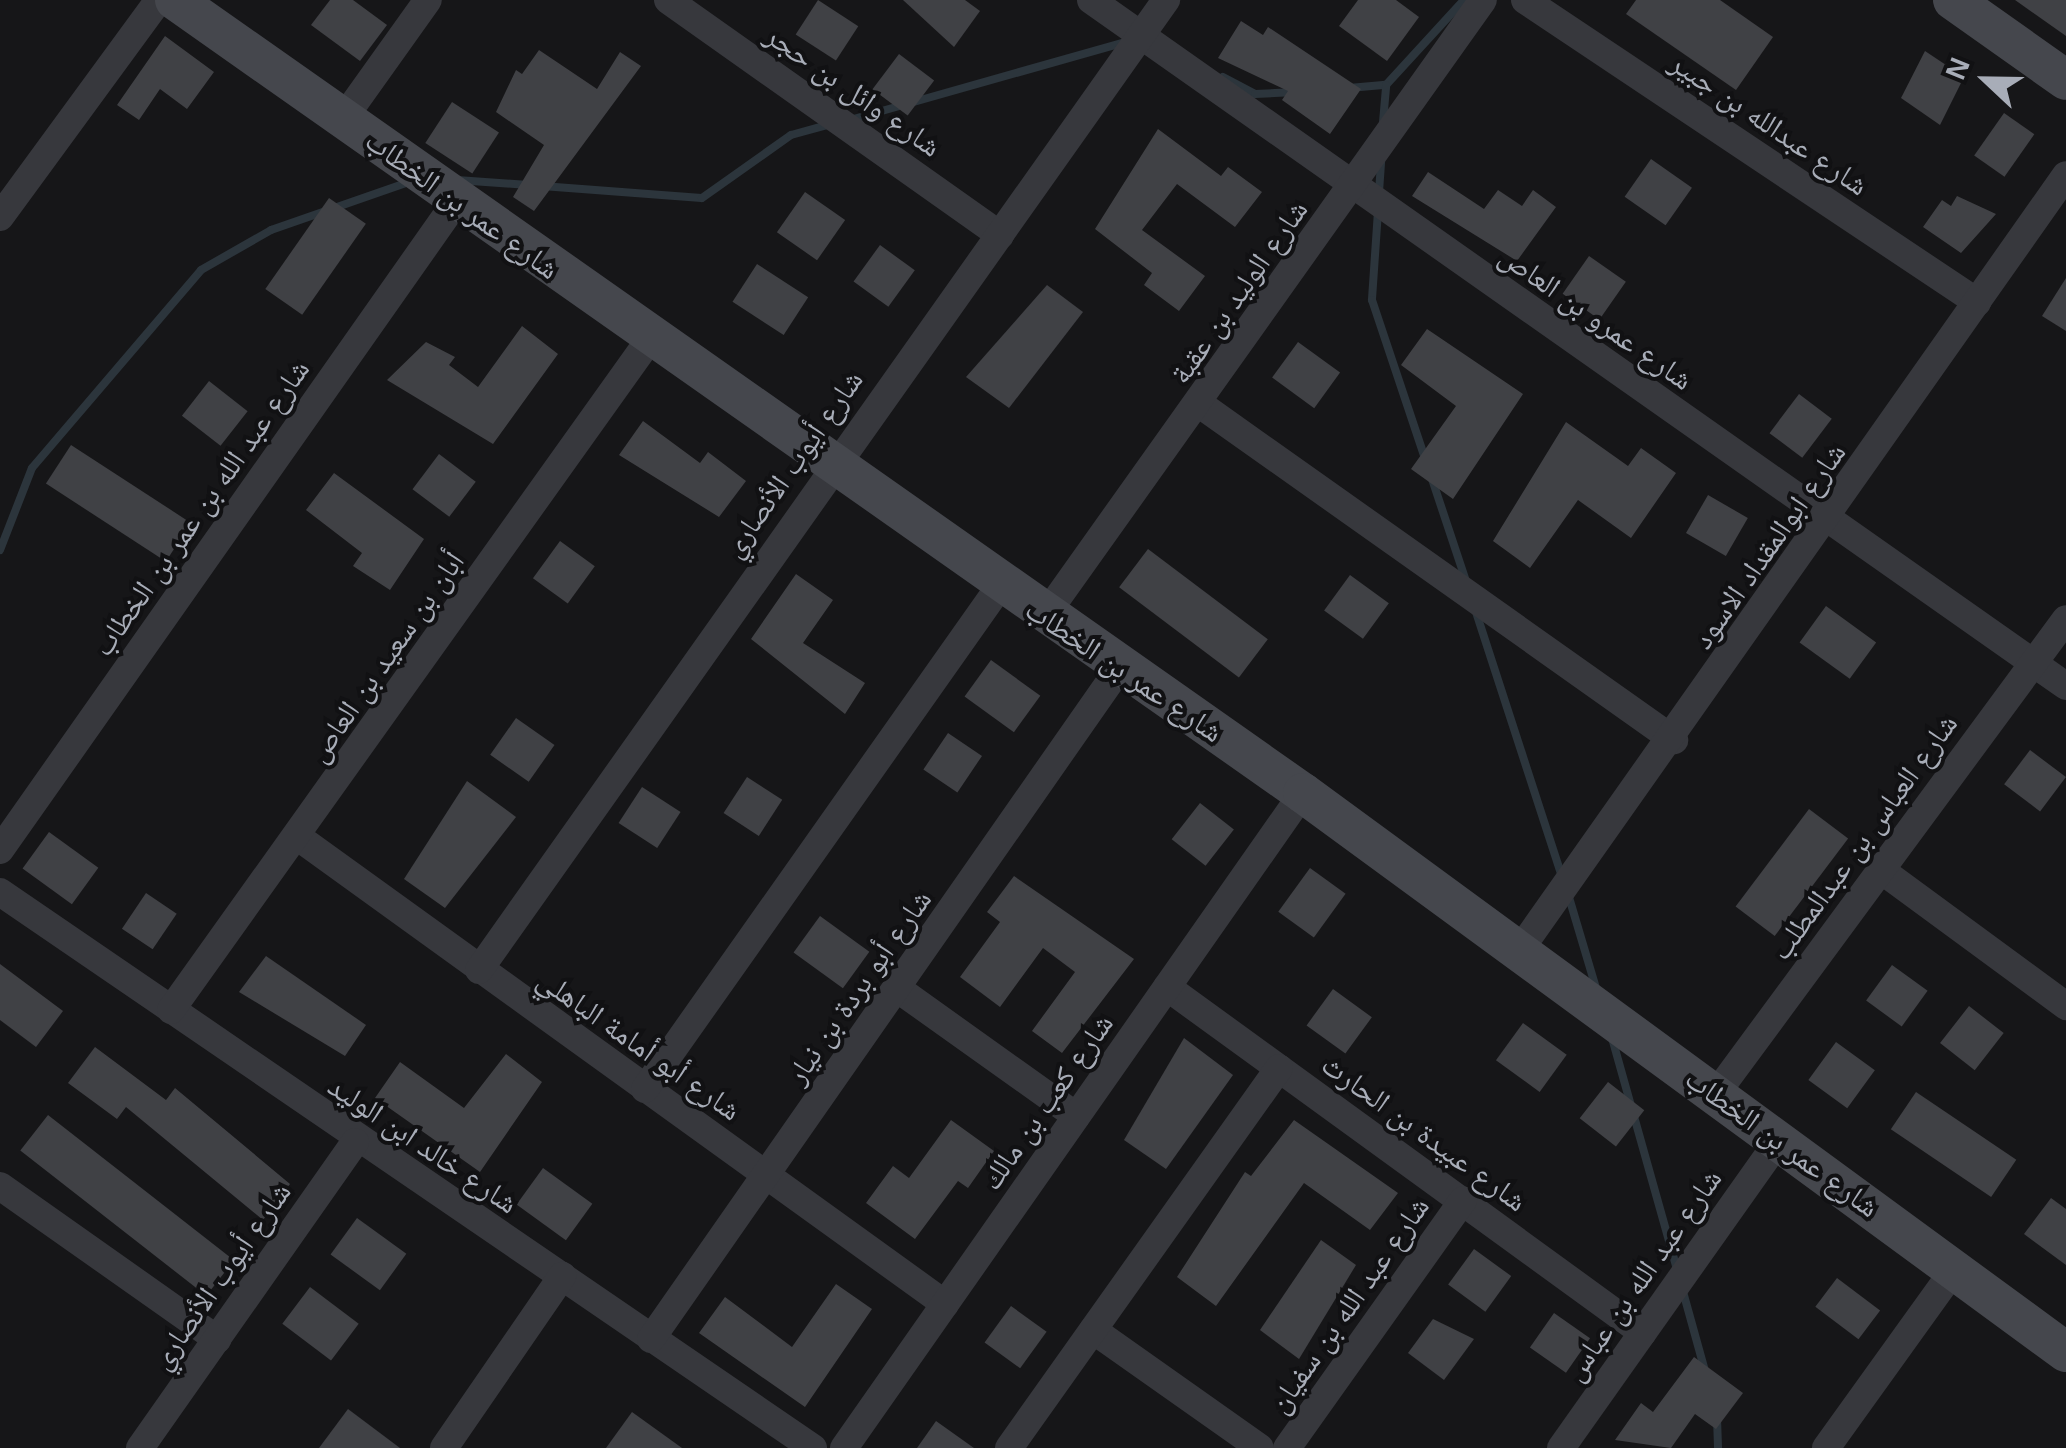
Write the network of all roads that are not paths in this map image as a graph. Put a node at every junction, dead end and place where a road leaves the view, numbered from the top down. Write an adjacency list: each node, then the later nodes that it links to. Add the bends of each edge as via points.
1 (159, 0): 16 (street)
2 (175, 0): 12 (street, شارع عمر بن الخطاب)
3 (428, 0): 12 (street)
4 (668, 0): 17 (street, شارع وائل بن حجر)
5 (1091, 0): 10 (street, شارع عمرو بن العاص)
6 (1166, 0): 10 (street, شارع أيوب الأنصاري)
7 (1484, 0): 14 (street, شارع الوليد بن عقبة)
8 (1525, 0): 18 (street, شارع عبدالله بن جبير)
9 (1953, 0): 11 (street)
10 (1142, 34): 14 (street, شارع عمرو بن العاص); 17 (street, شارع أيوب الأنصاري)
11 (2066, 80)
12 (344, 119): 15 (street, شارع عمر بن الخطاب)
13 (2066, 175): 18 (street, شارع ابوالمقداد الاسود)
14 (1351, 187): 20 (street, شارع الوليد بن عقبة); 22 (street, شارع عمرو بن العاص)
15 (456, 202): 19 (street, شارع عمر بن الخطاب); 32 (street, شارع عبد الله بن عمر بن الخطاب)
16 (0, 218)
17 (1000, 235): 21 (street, شارع أيوب الأنصاري)
18 (1977, 302): 22 (street, شارع ابوالمقداد الاسود)
19 (650, 339): 21 (street, شارع عمر بن الخطاب); 31 (street, أبان بن سعيد بن العاص)
20 (1201, 405): 24 (street, شارع الوليد بن عقبة); 29 (street)
21 (831, 464): 23 (street, شارع عمر بن الخطاب); 36 (street, شارع أيوب الأنصاري)
22 (1828, 519): 26 (street, شارع عمرو بن العاص); 29 (street, شارع ابوالمقداد الاسود)
23 (1000, 586): 24 (street, شارع عمر بن الخطاب); 42 (street)
24 (1044, 617): 27 (street, شارع عمر بن الخطاب)
25 (2066, 619): 26 (street, شارع العباس بن عبدالمطلب)
26 (2034, 662): 28 (street, شارع عمرو بن العاص); 33 (street, شارع العباس بن عبدالمطلب)
27 (1118, 670): 30 (street, شارع عمر بن الخطاب); 38 (street, شارع أبو بردة بن نيار)
28 (2066, 686)
29 (1674, 740): 35 (street, شارع ابوالمقداد الاسود)
30 (1303, 792): 35 (street, شارع عمر بن الخطاب); 37 (street, شارع كعب بن مالك)
31 (298, 837): 36 (street, شارع أبو أمامة الباهلي); 40 (street, أبان بن سعيد بن العاص)
32 (0, 850)
33 (1880, 870): 39 (street); 43 (street, شارع العباس بن عبدالمطلب)
34 (0, 892): 40 (street, شارع خالد ابن الوليد)
35 (1520, 951): 43 (street, شارع عمر بن الخطاب)
36 (479, 970): 42 (street, شارع أبو أمامة الباهلي)
37 (1167, 987): 41 (street, شارع عبيدة بن الحارث); 44 (street, شارع كعب بن مالك)
38 (898, 989): 44 (street); 47 (street, شارع أبو بردة بن نيار)
39 (2066, 1006)
40 (171, 1010): 46 (street, شارع خالد ابن الوليد)
41 (1279, 1068): 49 (street, شارع عبيدة بن الحارث); 53 (street)
42 (645, 1089): 47 (street, شارع أبو أمامة الباهلي)
43 (1715, 1094): 45 (street, شارع عمر بن الخطاب)
44 (1076, 1116): 52 (street, شارع كعب بن مالك)
45 (1779, 1140): 50 (street, شارع عمر بن الخطاب); 54 (street, شارع عبد الله بن عباس)
46 (355, 1142): 51 (street, شارع خالد ابن الوليد); 55 (street, شارع أيوب الأنصاري)
47 (767, 1176): 52 (street, شارع أبو أمامة الباهلي); 56 (street, شارع أبو بردة بن نيار)
48 (0, 1186): 55 (street)
49 (1463, 1200): 54 (street, شارع عبيدة بن الحارث); 64 (street, شارع عبد الله بن سفيان)
50 (1954, 1270): 57 (street, شارع عمر بن الخطاب); 66 (street)
51 (562, 1276): 56 (street, شارع خالد ابن الوليد); 59 (street)
52 (945, 1304): 61 (street, شارع كعب بن مالك)
53 (1093, 1330): 62 (street); 63 (street)
54 (1643, 1332): 65 (street, شارع عبد الله بن عباس)
55 (217, 1339): 58 (street, شارع أيوب الأنصاري)
56 (651, 1340): 60 (street, شارع خالد ابن الوليد)
57 (2066, 1352)
58 (140, 1448)
59 (444, 1448)
60 (813, 1448)
61 (844, 1448)
62 (1009, 1448)
63 (1260, 1448)
64 (1287, 1448)
65 (1561, 1448)
66 (1826, 1448)

